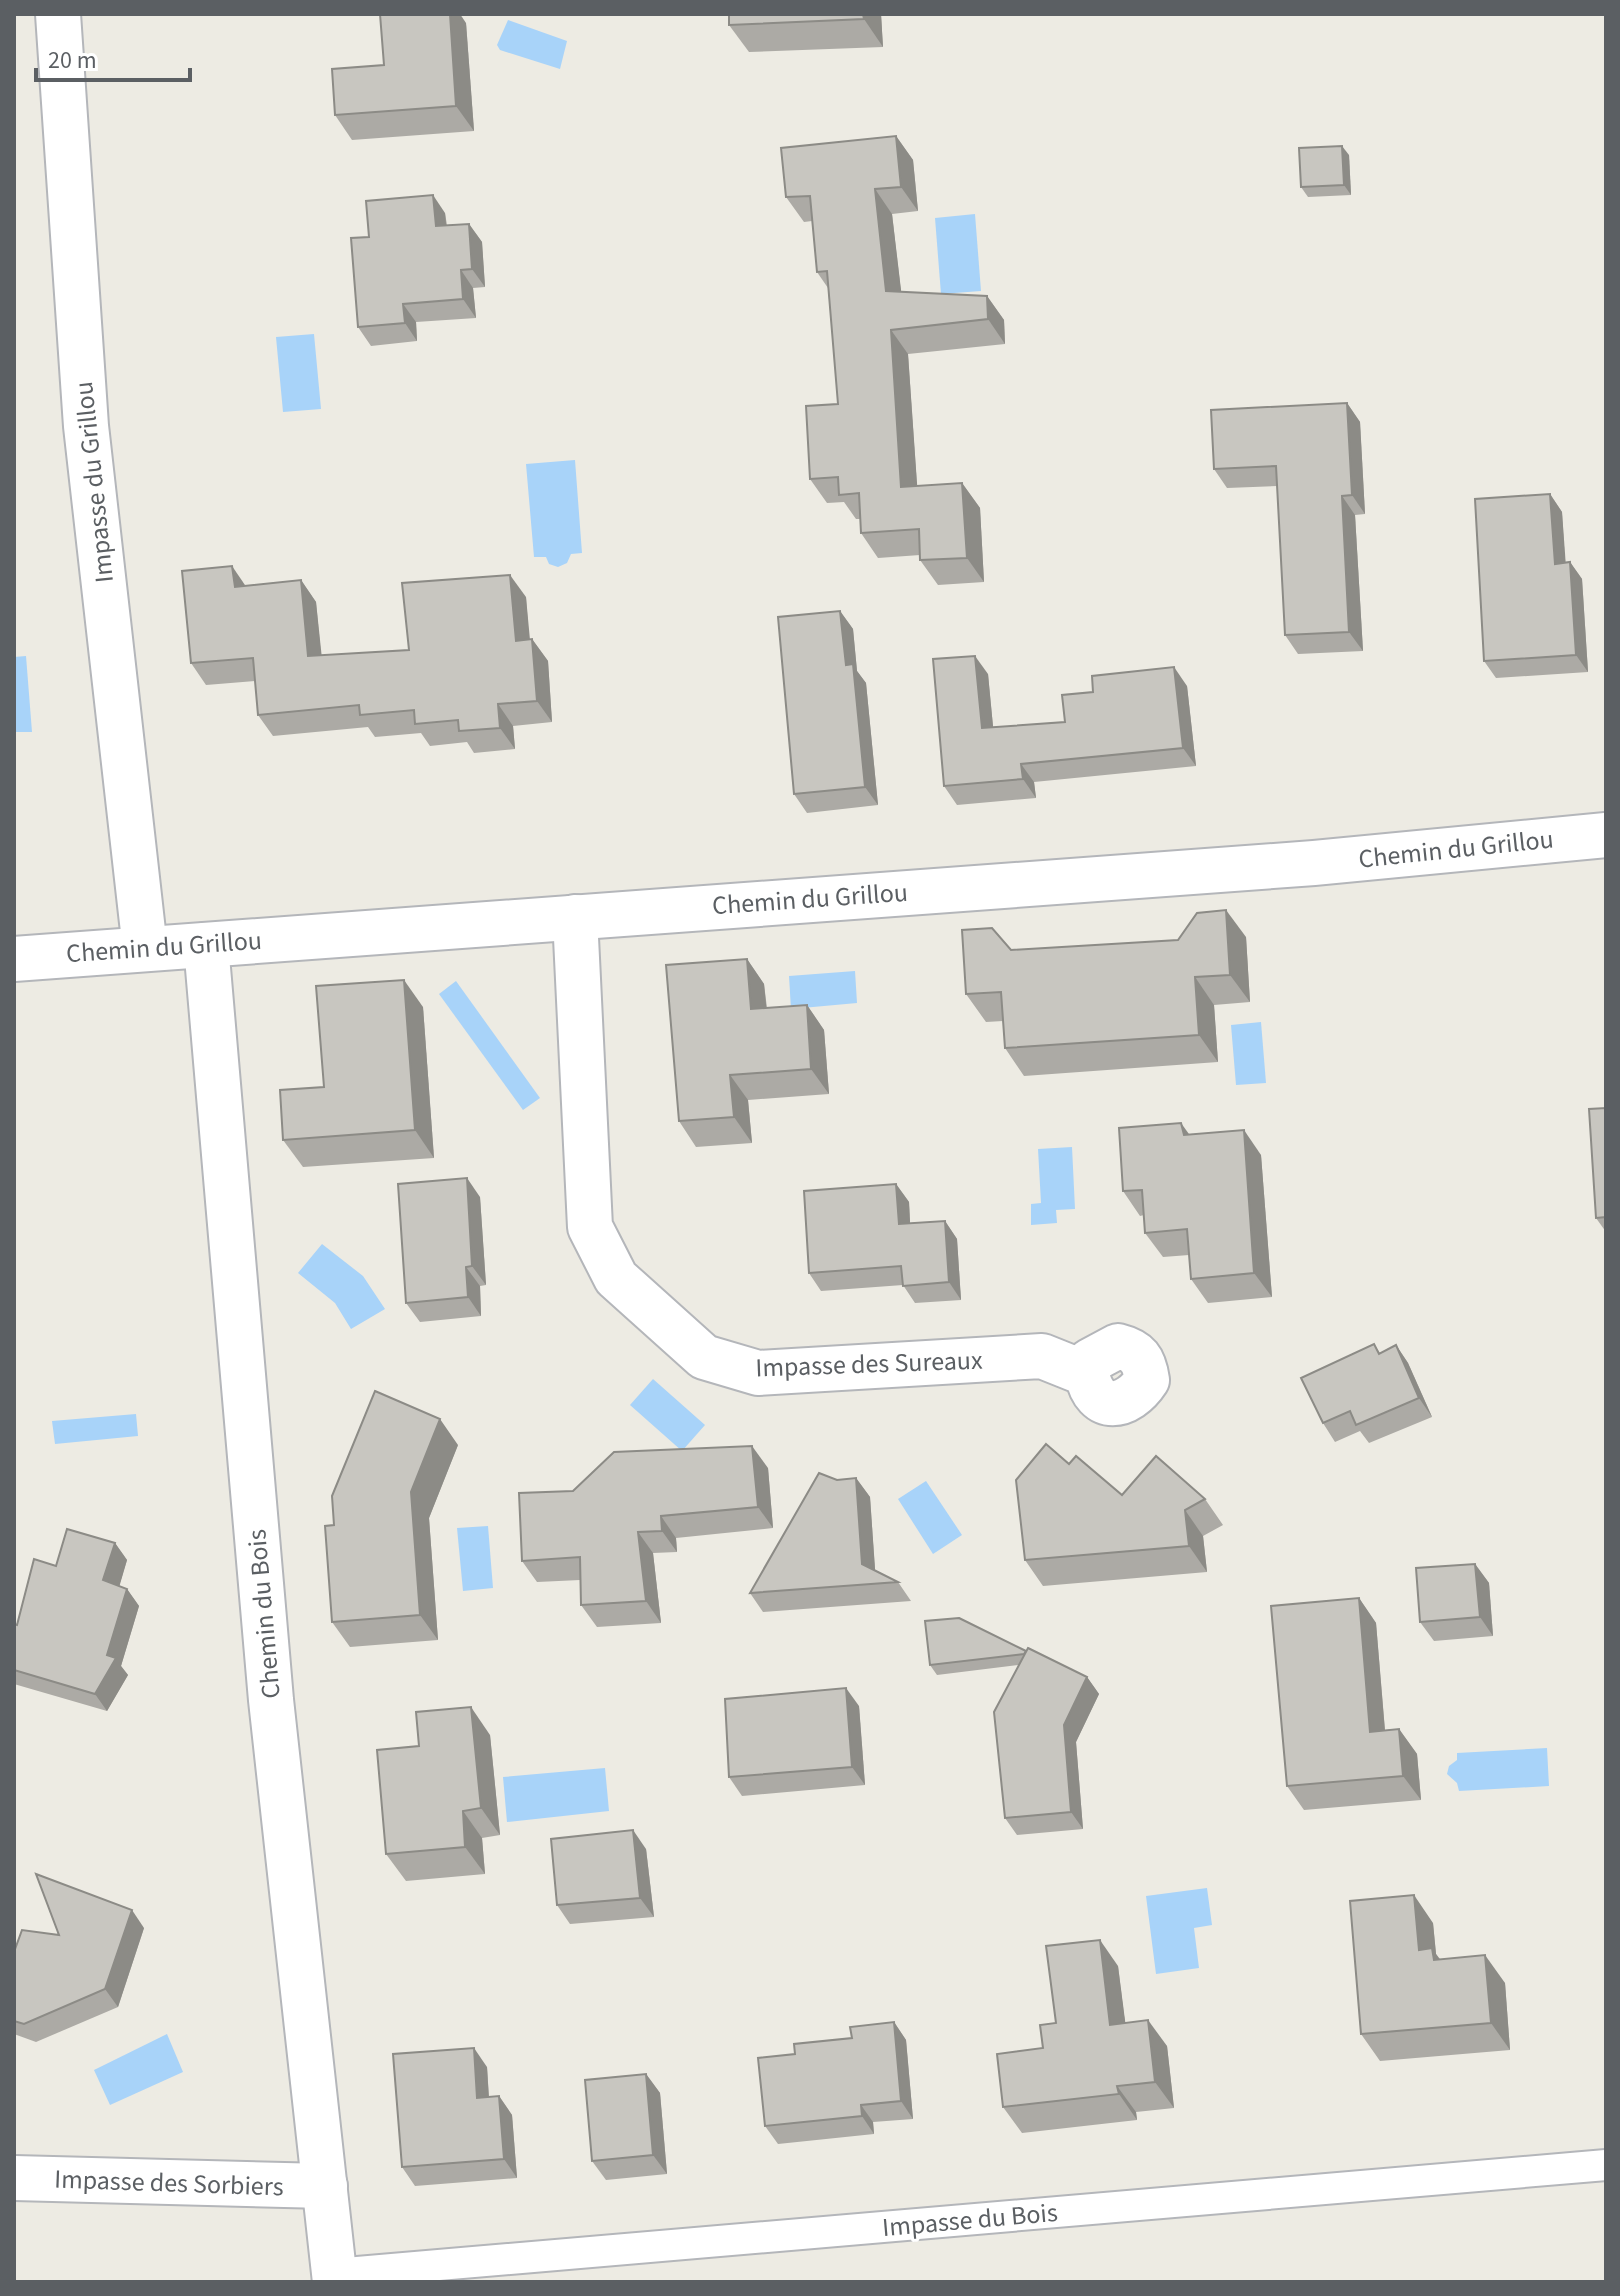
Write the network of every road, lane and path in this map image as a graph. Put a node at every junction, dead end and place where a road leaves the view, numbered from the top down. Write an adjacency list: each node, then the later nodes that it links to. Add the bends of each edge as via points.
1 (58, 14): 5 (street, Impasse du Grillou, via 86,426)
2 (1606, 835): 3 (street, Chemin du Grillou, via 1314,863)
3 (575, 917): 4 (street, Chemin du Grillou); 7 (street, Impasse des Sureaux, via 590,1227 616,1278 704,1357 758,1373 1042,1356)
4 (206, 945): 5 (street, Chemin du Grillou); 10 (street, Chemin du Bois, via 271,1700)
5 (145, 949): 6 (street, Chemin du Grillou)
6 (14, 959)
7 (1087, 1374)
8 (1606, 2165): 11 (lane, Impasse du Bois)
9 (14, 2178): 10 (street, Impasse des Sorbiers)
10 (325, 2186): 11 (street, Chemin du Bois)
11 (334, 2278)

